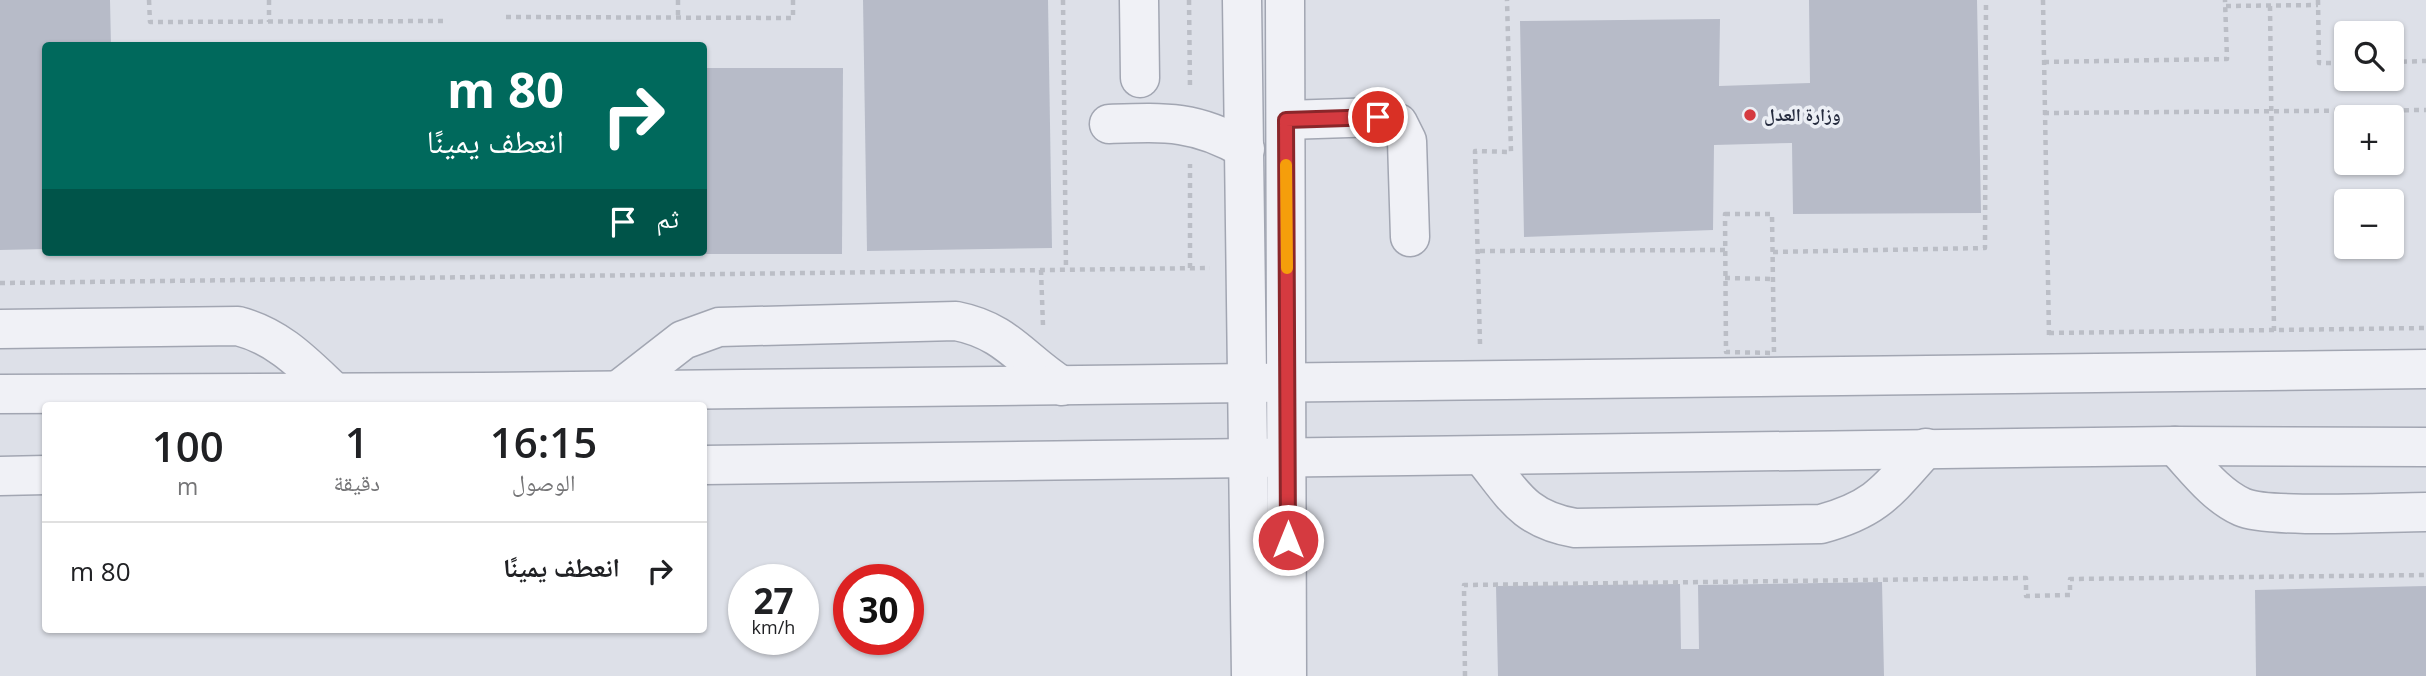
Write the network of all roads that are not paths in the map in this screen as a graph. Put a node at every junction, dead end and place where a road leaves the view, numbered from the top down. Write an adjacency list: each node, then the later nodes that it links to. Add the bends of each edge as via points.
1 (1139, 0): 4 (street)
2 (1242, 0): 7 (street)
3 (1285, 0): 5 (street)
4 (1140, 78)
5 (1286, 120): 8 (street, via 1378,117 1398,123 1407,141); 12 (street)
6 (1109, 124): 7 (street, via 1190,124)
7 (1245, 149): 11 (street)
8 (1410, 237)
9 (0, 329): 15 (street, via 238,326 285,346)
10 (2426, 369): 12 (street)
11 (1249, 383): 12 (street); 13 (street); 21 (street)
12 (1288, 383): 22 (street)
13 (1062, 386): 14 (street); 14 (street, via 1001,336 956,321 719,327 683,340)
14 (620, 389): 15 (street)
15 (335, 393): 16 (street)
16 (0, 394)
17 (2175, 446): 18 (street); 19 (street); 26 (street, via 2217,491 2244,508)
18 (2426, 447)
19 (1926, 449): 20 (street); 20 (street, via 1881,497 1854,515 1821,524 1589,528 1552,524 1528,512)
20 (1482, 456): 22 (street)
21 (1249, 458): 22 (street); 23 (street); 27 (street)
22 (1289, 458): 28 (street)
23 (707, 464)
24 (0, 475): 25 (street)
25 (42, 475)
26 (2426, 512)
27 (1251, 676)
28 (1287, 676)

